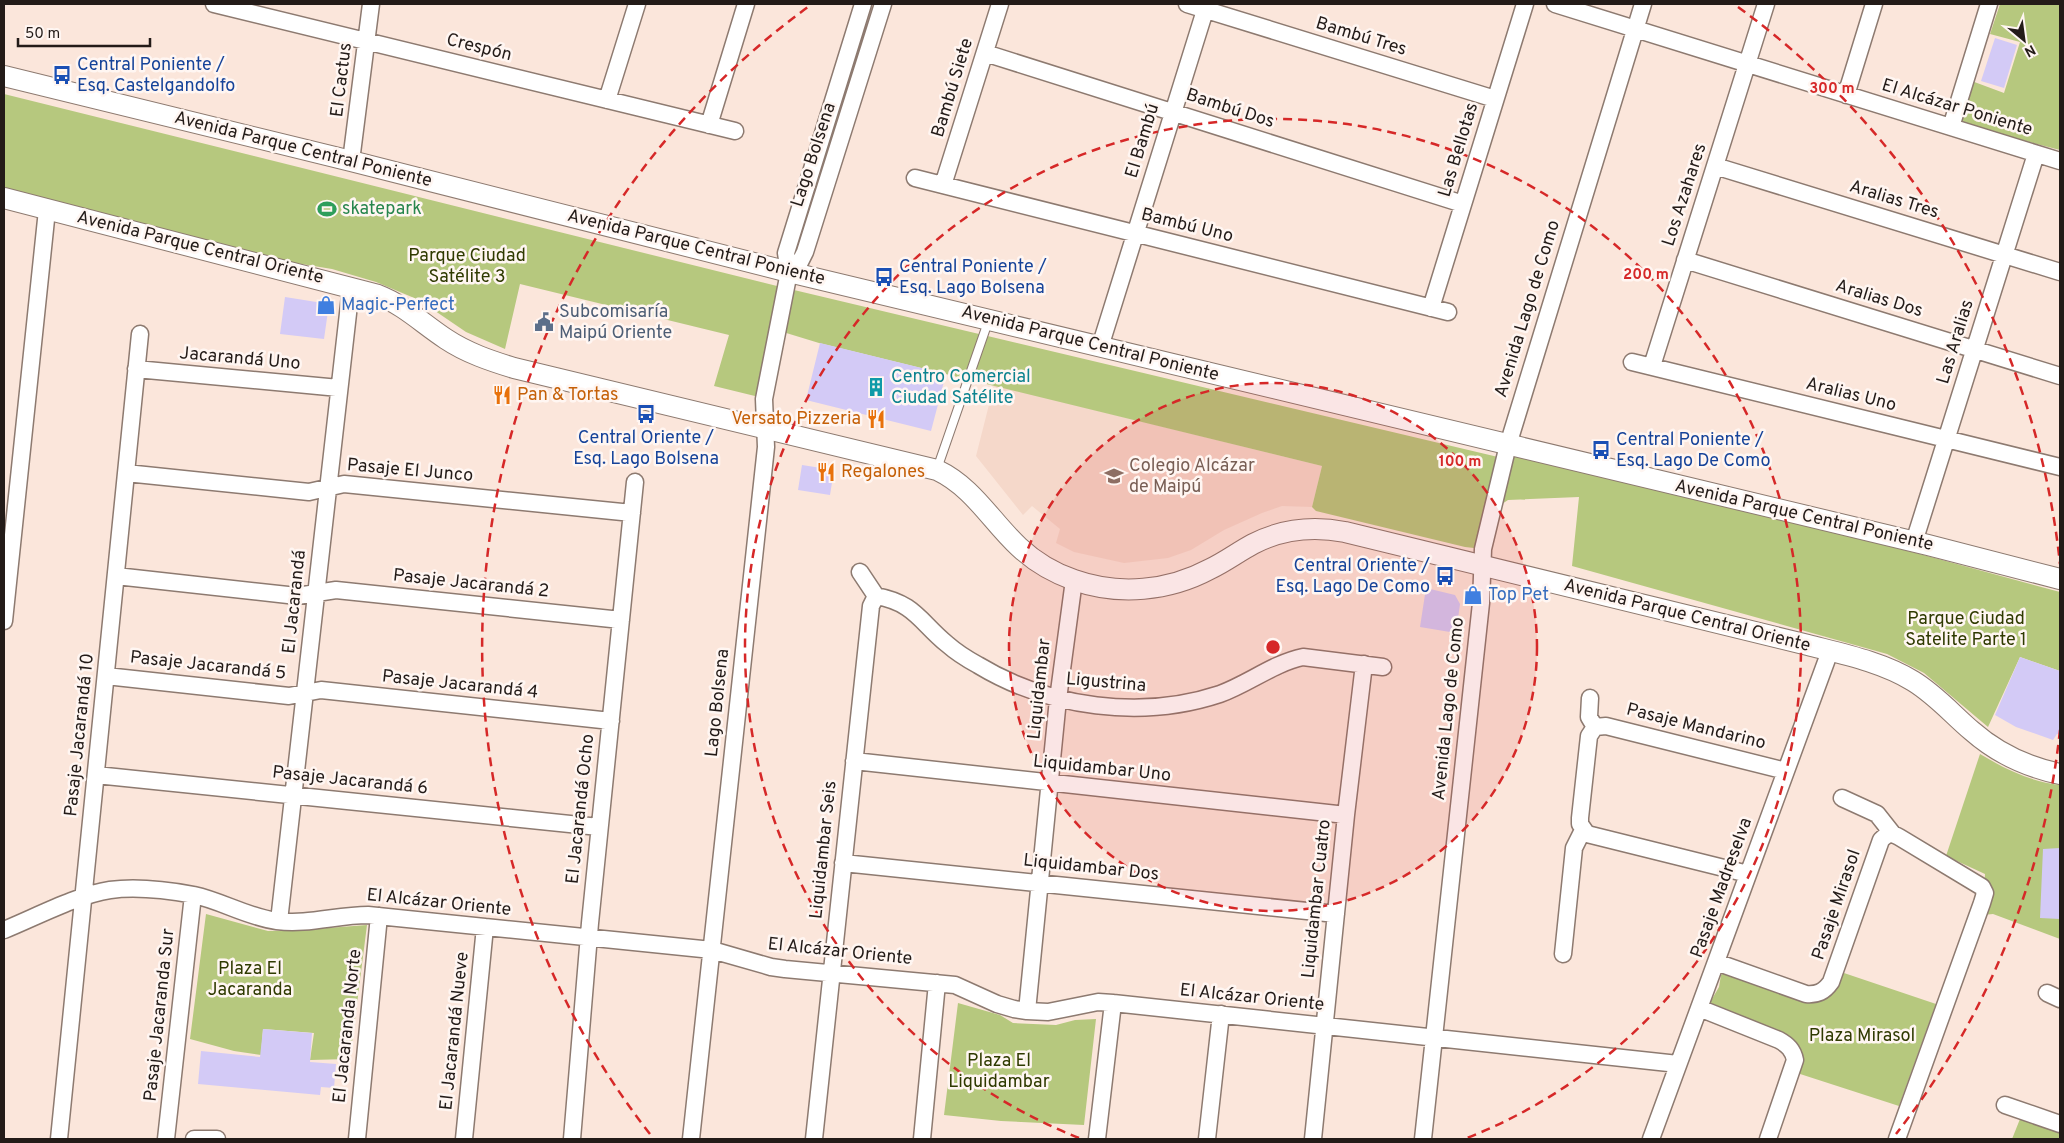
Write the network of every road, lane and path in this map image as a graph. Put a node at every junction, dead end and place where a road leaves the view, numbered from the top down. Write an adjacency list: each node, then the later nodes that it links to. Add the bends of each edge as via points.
1 (214, 4): 17 (street, Crespón)
2 (371, 4): 17 (street, El Cactus)
3 (637, 4): 25 (street)
4 (746, 4): 27 (street)
5 (863, 4): 18 (street, Lago Bolsena)
6 (883, 4): 19 (street, Lago Bolsena)
7 (1000, 4): 20 (street, Bambú Siete)
8 (1187, 4): 15 (street, Bambú Tres)
9 (1525, 4): 24 (street, Las Bellotas)
10 (1555, 4): 16 (street, El Alcázar Poniente)
11 (1643, 4): 16 (street, Avenida Lago de Como)
12 (1766, 4): 21 (street, Los Azahares)
13 (1874, 4): 23 (street)
14 (1989, 4): 28 (street)
15 (1206, 7): 24 (street, Bambú Tres); 26 (street, El Bambú)
16 (1635, 29): 21 (street, El Alcázar Poniente); 58 (street, Avenida Lago de Como)
17 (367, 41): 25 (street, Crespón); 31 (street, El Cactus)
18 (852, 41): 19 (street); 42 (street, Lago Bolsena, via 787,248)
19 (870, 46): 42 (street, Lago Bolsena, via 805,252 800,262)
20 (985, 53): 26 (street, Bambú Dos); 35 (street, Bambú Siete)
21 (1747, 64): 23 (street, El Alcázar Poniente); 33 (street, Los Azahares)
22 (4, 76): 31 (street, Avenida Parque Central Poniente)
23 (1846, 95): 28 (street, El Alcázar Poniente)
24 (1495, 99): 37 (street, Las Bellotas)
25 (607, 100): 27 (street, Crespón)
26 (1173, 112): 37 (street, Bambú Dos); 39 (street, El Bambú)
27 (709, 125): 29 (street, Crespón)
28 (1951, 127): 30 (street, El Alcázar Poniente)
29 (734, 131)
30 (2036, 154): 32 (street, El Alcázar Poniente); 40 (street, Las Aralias)
31 (351, 161): 42 (street, Avenida Parque Central Poniente)
32 (2060, 161)
33 (1715, 166): 40 (street, Aralias Tres); 41 (street, Los Azahares)
34 (915, 178): 35 (street, Bambú Uno)
35 (943, 185): 39 (street, Bambú Uno)
36 (4, 198): 38 (street, Avenida Parque Central Oriente)
37 (1463, 204): 45 (street, Las Bellotas)
38 (47, 210): 44 (street, Avenida Parque Central Oriente); 74 (street)
39 (1135, 233): 45 (street, Bambú Uno); 49 (street, El Bambú)
40 (2004, 254): 43 (street, Aralias Tres); 50 (street, Las Aralias)
41 (1685, 260): 50 (street, Aralias Dos); 52 (street, Los Azahares)
42 (788, 272): 47 (street, Avenida Parque Central Poniente); 56 (street, Lago Bolsena, via 764,398)
43 (2060, 272)
44 (351, 287): 55 (street, El Jacarandá); 56 (street, Avenida Parque Central Oriente, via 394,302 456,345 501,364)
45 (1431, 308): 46 (street, Bambú Uno)
46 (1448, 312)
47 (988, 320): 49 (street, Avenida Parque Central Poniente); 60 (lane)
48 (140, 334): 53 (street, Pasaje Jacarandá 10)
49 (1100, 346): 58 (street, Avenida Parque Central Poniente)
50 (1974, 349): 54 (street, Aralias Dos); 57 (street, Las Aralias)
51 (1632, 362): 52 (street, Aralias Uno)
52 (1652, 366): 57 (street, Aralias Uno)
53 (136, 369): 55 (street, Jacarandá Uno); 61 (street, Pasaje Jacarandá 10)
54 (2060, 376)
55 (339, 388): 63 (street, El Jacarandá)
56 (766, 428): 60 (street, Avenida Parque Central Oriente); 106 (street, Lago Bolsena)
57 (1946, 439): 59 (street, Aralias Uno); 65 (street, Las Aralias)
58 (1508, 445): 65 (street, Avenida Parque Central Poniente); 66 (street, Avenida Lago de Como, via 1484,549)
59 (2060, 467)
60 (937, 470): 70 (street, Avenida Parque Central Oriente, via 971,493 1033,559)
61 (126, 473): 63 (street, Pasaje El Junco, via 309,492); 68 (street, Pasaje Jacarandá 10)
62 (635, 482): 64 (street, El Jacarandá Ocho)
63 (328, 488): 64 (street, Pasaje El Junco, via 344,484); 71 (street, El Jacarandá)
64 (632, 513): 73 (street, El Jacarandá Ocho)
65 (1914, 542): 69 (street, Avenida Parque Central Poniente)
66 (1483, 567): 70 (street, Avenida Parque Central Oriente, via 1345,532 1318,529 1291,531 1264,539 1210,570 1171,585 1120,589); 75 (street, Avenida Parque Central Oriente); 116 (street, Avenida Lago de Como)
67 (860, 572): 72 (street)
68 (116, 576): 71 (street, Pasaje Jacarandá 2, via 297,596); 78 (street, Pasaje Jacarandá 10)
69 (2060, 579)
70 (1074, 580): 81 (street, Liquidambar)
71 (316, 594): 73 (street, Pasaje Jacarandá 2, via 336,590); 79 (street, El Jacarandá)
72 (876, 596): 81 (street, Ligustrina, via 906,605 946,643 981,667); 84 (street, Liquidambar Seis, via 871,606)
73 (621, 620): 82 (street, El Jacarandá Ocho)
74 (4, 621)
75 (1830, 651): 85 (street, Pasaje Madreselva); 86 (street, Avenida Parque Central Oriente, via 1912,680 1995,749 2030,766)
76 (1364, 664): 77 (street, Ligustrina); 81 (street, Ligustrina, via 1303,657 1222,693 1165,706 1117,707); 91 (street, Liquidambar Cuatro)
77 (1383, 667)
78 (106, 676): 79 (street, Pasaje Jacarandá 5, via 289,696); 87 (street, Pasaje Jacarandá 10)
79 (305, 693): 82 (street, Pasaje Jacarandá 4, via 321,690); 89 (street, El Jacarandá)
80 (1590, 698): 83 (street, via 1590,717)
81 (1058, 699): 88 (street, Liquidambar)
82 (611, 721): 92 (street, El Jacarandá Ocho)
83 (1595, 727): 85 (street, Pasaje Mandarino, via 1606,726); 93 (street, via 1589,736 1580,818)
84 (854, 761): 88 (street, Liquidambar Uno); 95 (street, Liquidambar Seis)
85 (1786, 770): 96 (street, Pasaje Madreselva)
86 (2060, 774)
87 (96, 775): 89 (street, Pasaje Jacarandá 6); 99 (street, Pasaje Jacarandá 10)
88 (1050, 784): 91 (street, Liquidambar Uno); 97 (street, Liquidambar)
89 (293, 796): 92 (street, Pasaje Jacarandá 6); 102 (street, El Jacarandá)
90 (1842, 798): 94 (street, via 1877,814)
91 (1346, 815): 100 (street, Liquidambar Cuatro)
92 (600, 827): 105 (street, El Jacarandá Ocho)
93 (1583, 830): 96 (street, via 1593,836); 107 (street, via 1574,848)
94 (1892, 833): 108 (street, Pasaje Mirasol, via 1881,840 1831,982 1821,993 1806,994); 136 (street, via 1978,882 1985,893)
95 (843, 863): 97 (street, Liquidambar Dos); 109 (street, Liquidambar Seis)
96 (1748, 874): 108 (street, Pasaje Madreselva)
97 (1039, 882): 100 (street, Liquidambar Dos); 113 (street, Liquidambar)
98 (193, 895): 99 (street, El Alcázar Oriente, via 126,888); 102 (street, El Alcázar Oriente, via 254,917); 121 (street, Pasaje Jacaranda Sur)
99 (84, 897): 104 (street, El Alcázar Oriente); 120 (street, Pasaje Jacarandá 10)
100 (1336, 914): 115 (street, Liquidambar Cuatro)
101 (379, 916): 102 (street, El Alcázar Oriente); 103 (street, El Alcázar Oriente); 124 (street, El Jacaranda Norte)
102 (279, 921)
103 (485, 928): 105 (street, El Alcázar Oriente); 125 (street, El Jacarandá Nueve)
104 (4, 930)
105 (589, 939): 106 (street, El Alcázar Oriente); 126 (street, El Jacarandá Ocho)
106 (712, 950): 109 (street, El Alcázar Oriente, via 771,967); 127 (street, Lago Bolsena)
107 (1563, 954)
108 (1716, 962): 112 (street, Pasaje Madreselva)
109 (831, 974): 110 (street, El Alcázar Oriente); 128 (street, Liquidambar Seis)
110 (937, 983): 113 (street, El Alcázar Oriente, via 955,985 997,1004); 129 (street)
111 (1113, 1003): 113 (street, El Alcázar Oriente, via 1098,1002 1048,1012); 114 (street, El Alcázar Oriente); 130 (street)
112 (1699, 1008): 117 (street, Pasaje Madreselva); 135 (street, via 1779,1040 1793,1052 1795,1060)
113 (1027, 1011)
114 (1221, 1014): 115 (street, El Alcázar Oriente); 131 (street)
115 (1324, 1026): 116 (street, El Alcázar Oriente); 132 (street, Liquidambar Cuatro)
116 (1434, 1038): 117 (street, El Alcázar Oriente); 133 (street, Avenida Lago de Como)
117 (1678, 1064): 134 (street, Pasaje Madreselva)
118 (2005, 1105): 119 (street)
119 (2060, 1124)
120 (59, 1139)
121 (166, 1139)
122 (194, 1139): 123 (street)
123 (217, 1139)
124 (357, 1139)
125 (464, 1139)
126 (572, 1139)
127 (691, 1139)
128 (814, 1139)
129 (922, 1139)
130 (1097, 1139)
131 (1207, 1139)
132 (1313, 1139)
133 (1423, 1139)
134 (1651, 1139)
135 (1768, 1139)
136 (1897, 1139)

